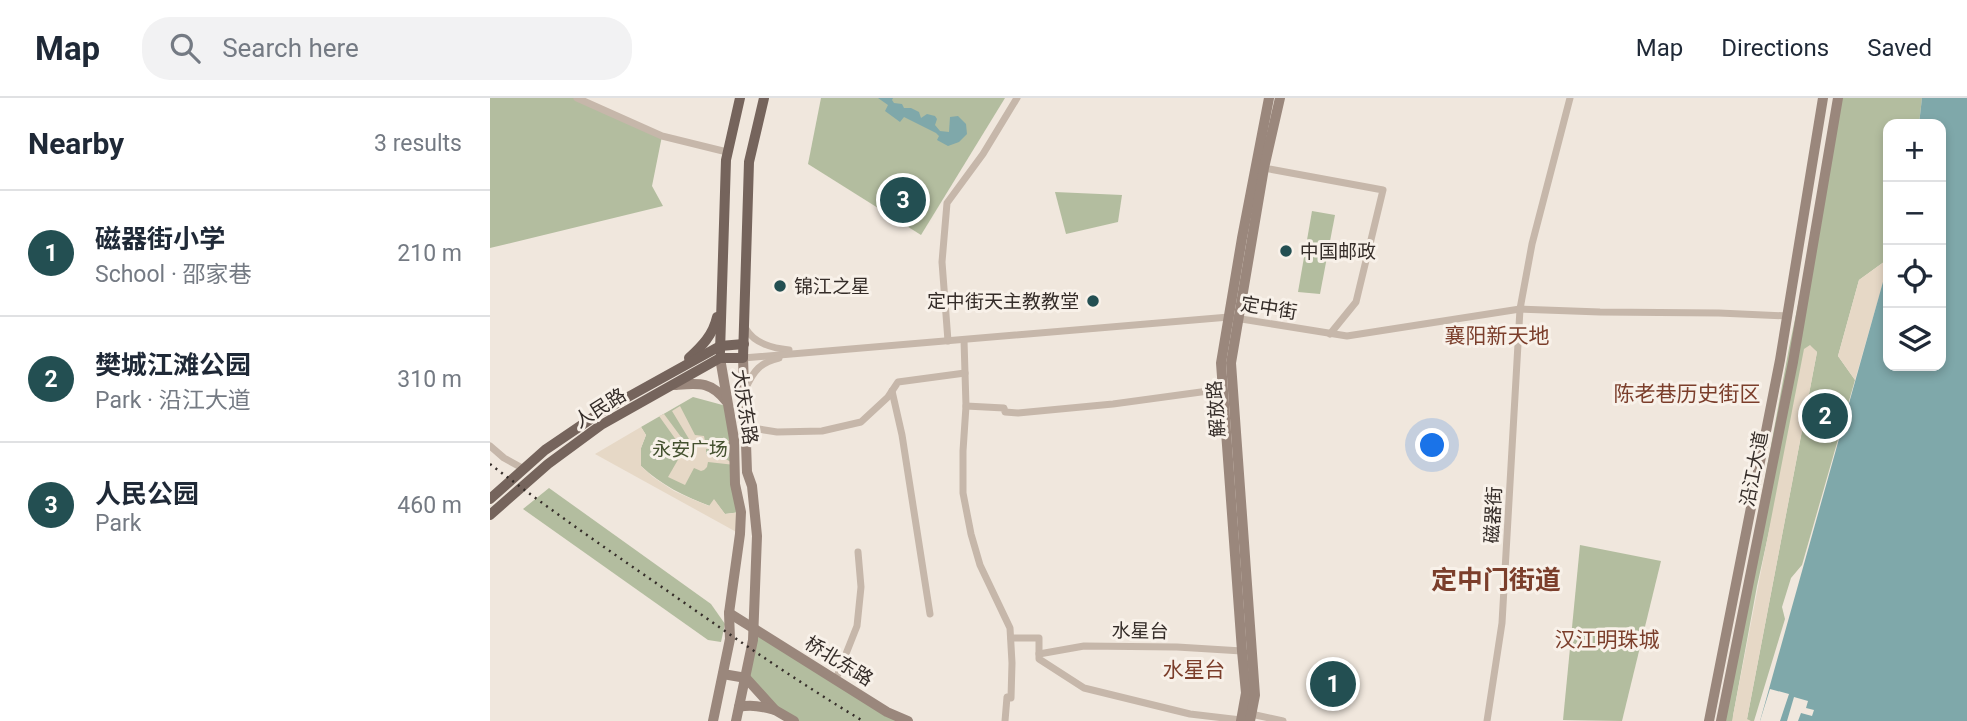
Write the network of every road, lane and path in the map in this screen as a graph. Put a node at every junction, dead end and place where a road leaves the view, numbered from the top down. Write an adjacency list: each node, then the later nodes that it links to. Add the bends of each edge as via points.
1 (577, 98): 10 (street, via 662,136)
2 (740, 98): 10 (main road, 大庆东路)
3 (764, 98): 16 (main road, 大庆东路, via 749,162)
4 (1017, 98): 19 (street, via 947,203 942,262)
5 (1269, 98): 15 (main road, 解放路)
6 (1280, 98): 11 (main road, 解放路)
7 (1570, 98): 13 (street, 磁器街)
8 (1823, 98): 14 (main road, 沿江大道)
9 (1838, 98): 59 (main road, 沿江大道, via 1793,362)
10 (727, 152): 12 (main road, 大庆东路)
11 (1264, 169): 15 (main road, 解放路); 17 (street, via 1383,190 1356,302)
12 (722, 298): 21 (main road, 大庆东路); 26 (main road, via 714,331)
13 (1520, 309): 14 (street, 定中街); 17 (street, 定中街, via 1347,337); 57 (street, 磁器街, via 1502,623)
14 (1788, 316): 58 (main road, 沿江大道)
15 (1233, 318): 17 (street, 定中街); 18 (street, 定中街); 27 (main road, 解放路, via 1221,363); 49 (main road, 解放路, via 1231,363 1255,695)
16 (744, 325): 20 (main road, 大庆东路); 22 (street, via 749,334 771,348)
17 (1330, 334)
18 (964, 340): 19 (street, 定中街); 25 (street)
19 (948, 341): 22 (street, 定中街)
20 (744, 344): 21 (main road, 人民路); 24 (main road, 大庆东路)
21 (720, 346): 23 (main road, 大庆东路); 26 (main road, 人民路)
22 (807, 352): 24 (street, 定中街); 29 (street, via 768,361 752,374)
23 (720, 358): 24 (main road); 26 (main road, 人民路); 31 (main road, 大庆东路)
24 (743, 358): 29 (main road, 大庆东路)
25 (965, 373): 28 (street, via 898,382); 30 (street)
26 (673, 379): 31 (main road, via 702,382 721,394); 34 (main road, 人民路, via 601,412); 36 (main road, 人民路, via 548,464)
27 (1223, 389): 30 (street, via 1018,413); 42 (main road, 解放路)
28 (892, 391): 32 (street, via 861,422 822,431); 39 (street)
29 (744, 392): 32 (main road, 大庆东路)
30 (966, 406): 41 (street, via 963,493 980,565 1010,628)
31 (730, 407): 38 (main road, 大庆东路, via 741,512)
32 (746, 427): 40 (main road, 大庆东路, via 747,472 757,536)
33 (490, 446): 34 (street)
34 (524, 469): 35 (main road, 人民路)
35 (493, 493)
36 (490, 515)
37 (858, 552): 46 (street, via 857,626)
38 (729, 614): 40 (main road, 桥北东路); 44 (main road, 大庆东路)
39 (930, 614)
40 (753, 628): 45 (main road, 大庆东路); 46 (main road, 桥北东路)
41 (1010, 638): 43 (street, via 1039,638); 54 (street, via 1011,698 1007,698)
42 (1242, 651): 43 (street, 水星台, via 1084,646); 55 (main road, 解放路, via 1246,693)
43 (1039, 654): 55 (street, via 1039,659 1084,688 1190,714)
44 (723, 674): 45 (main road); 50 (main road, 大庆东路)
45 (746, 678): 47 (main road, 大庆东路); 48 (main road)
46 (836, 679): 53 (main road, 桥北东路)
47 (739, 707): 48 (main road); 51 (main road, 大庆东路)
48 (775, 710): 52 (main road)
49 (1251, 717): 56 (street)
50 (713, 721)
51 (736, 721)
52 (794, 721)
53 (908, 721)
54 (1004, 721)
55 (1241, 721)
56 (1283, 721)
57 (1487, 721)
58 (1709, 721)
59 (1721, 721)

